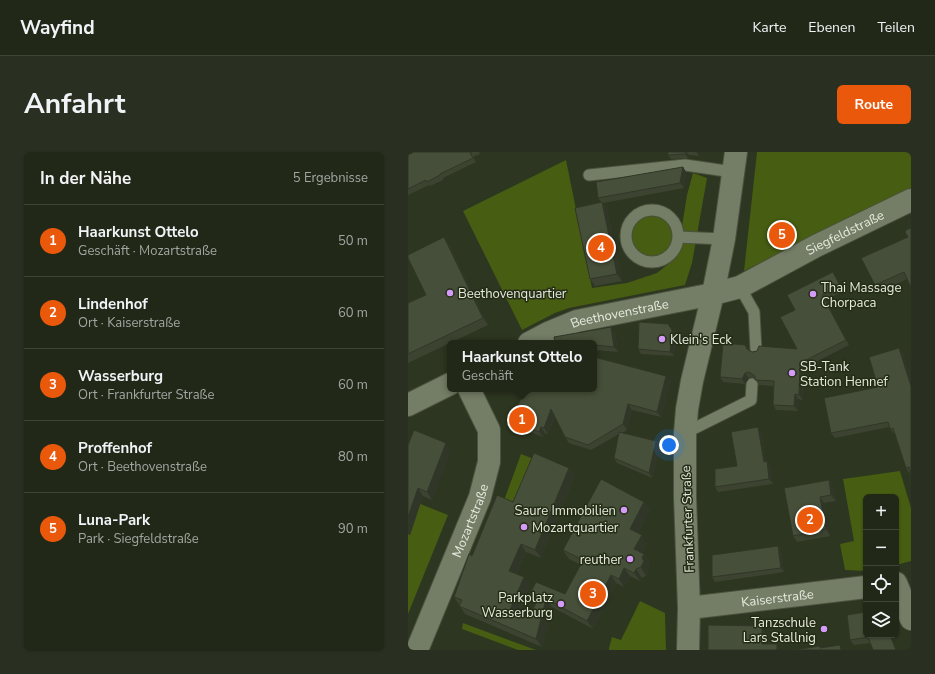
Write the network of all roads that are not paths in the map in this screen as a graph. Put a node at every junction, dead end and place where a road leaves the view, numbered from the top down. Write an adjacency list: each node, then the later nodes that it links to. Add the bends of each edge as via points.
1 (735, 162): 2 (lane); 5 (street, Frankfurter Straße)
2 (589, 175)
3 (911, 200): 6 (street, Siegfeldstraße)
4 (678, 237): 4 (lane, via 677,244 668,257 654,262 639,259 628,248 626,241 628,225 632,218 646,210 661,211 668,215 674,221); 5 (lane)
5 (724, 239): 7 (street, Frankfurter Straße)
6 (740, 286): 7 (street, Siegfeldstraße); 9 (lane, via 754,312)
7 (713, 294): 8 (street, Beethovenstraße, via 577,322); 14 (street, Frankfurter Straße, via 692,381)
8 (535, 340)
9 (756, 350)
10 (752, 384): 14 (lane, via 750,400)
11 (447, 386): 13 (street)
12 (470, 392): 21 (street, Mozartstraße, via 488,430 489,462 480,497)
13 (408, 405)
14 (685, 433): 19 (street, Frankfurter Straße)
15 (911, 578): 16 (street)
16 (899, 582)
17 (863, 588): 19 (street, Kaiserstraße)
18 (899, 590): 20 (street)
19 (689, 608): 22 (street, Frankfurter Straße)
20 (911, 619)
21 (417, 650)
22 (688, 650)

